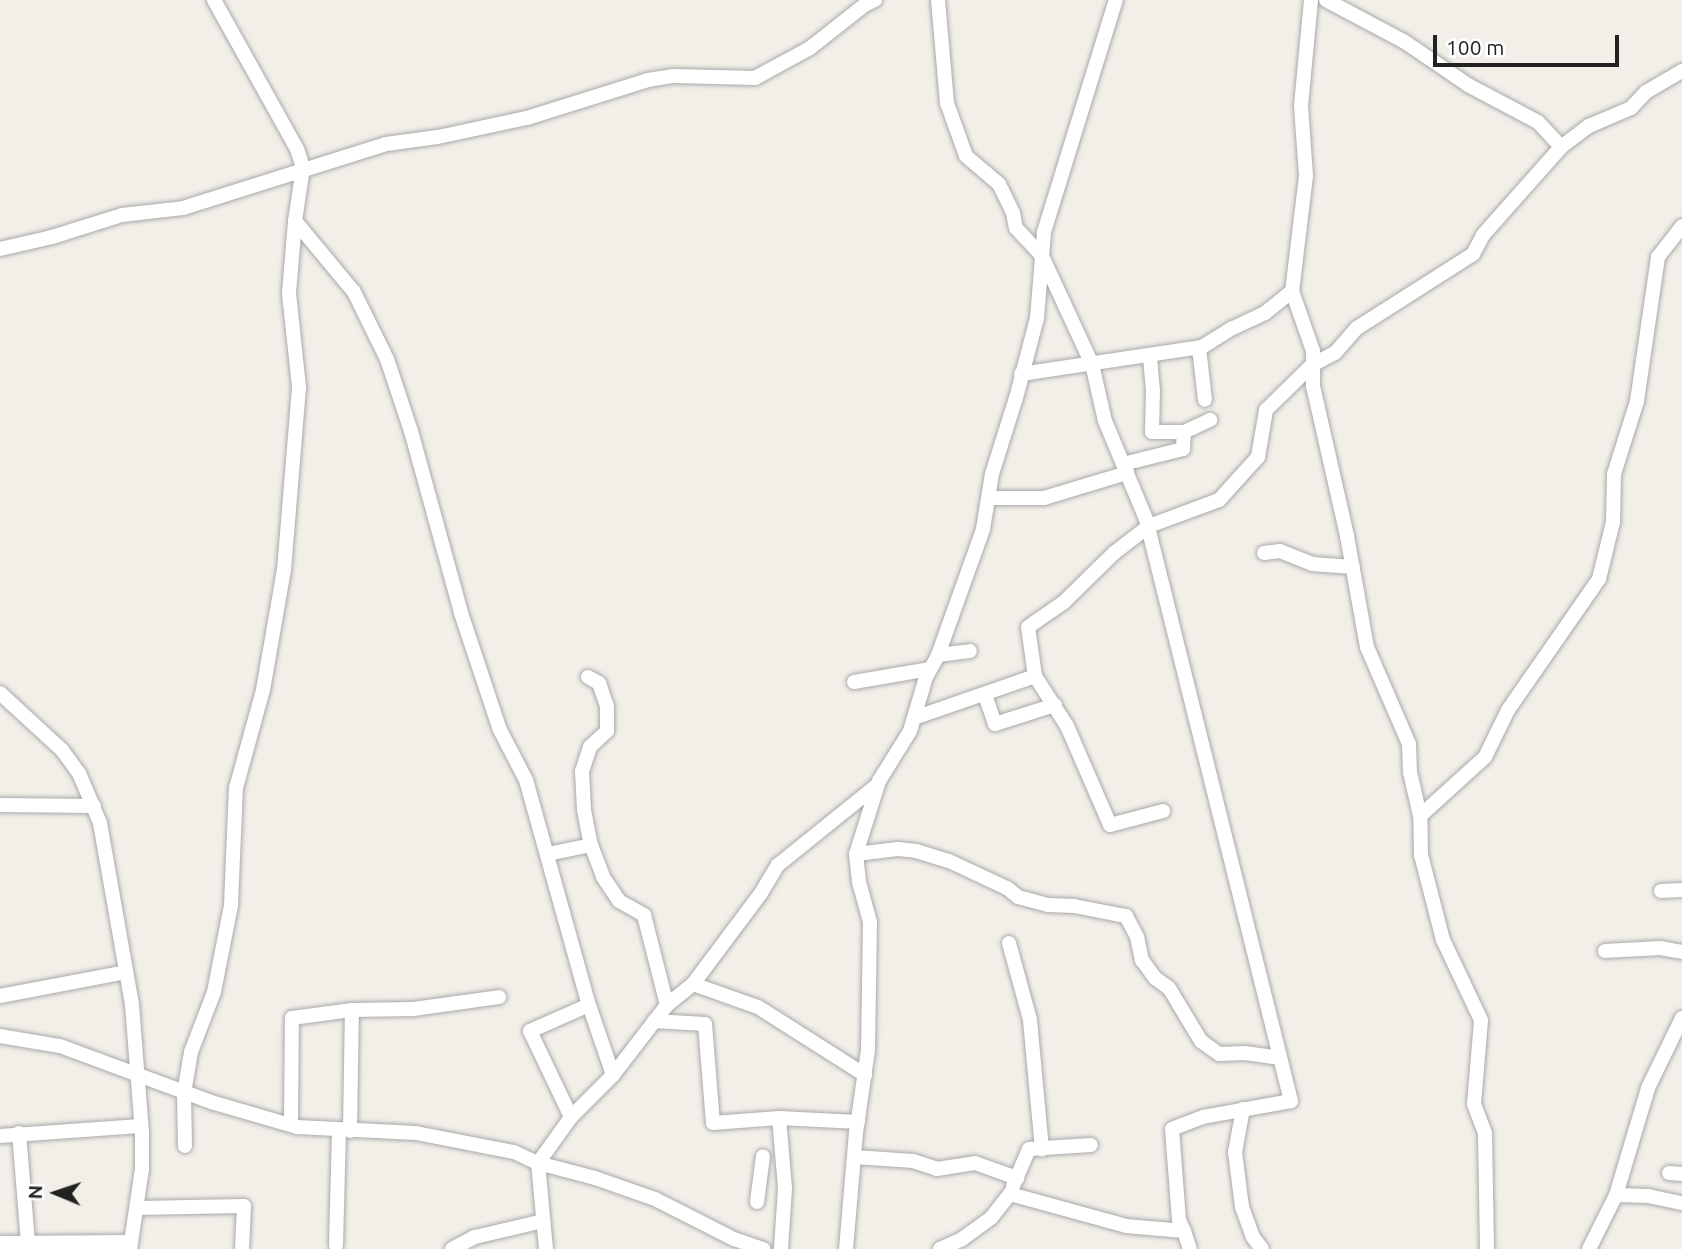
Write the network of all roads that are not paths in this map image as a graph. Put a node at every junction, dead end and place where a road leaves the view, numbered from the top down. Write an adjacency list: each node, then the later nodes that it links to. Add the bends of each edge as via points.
1 (214, 0): 9 (street, via 253,64)
2 (875, 0): 9 (street, via 810,48 755,78 674,76 648,80 527,118 386,144)
3 (938, 0): 13 (street, via 947,103 966,156 999,184 1016,228)
4 (1116, 0): 13 (street, via 1044,232)
5 (1311, 0): 14 (street, via 1301,106 1306,176)
6 (1326, 0): 8 (street, via 1538,122)
7 (1682, 71): 8 (street, via 1646,92 1631,108 1589,126)
8 (1561, 147): 18 (street, via 1483,235 1473,254 1357,328 1335,353)
9 (303, 168): 10 (street); 12 (street, via 183,208 122,215)
10 (295, 221): 44 (street, via 354,292 387,359 461,613 500,730 526,780); 65 (street, via 289,293 299,387 284,570 262,690 236,788 229,918 214,992 191,1052)
11 (1682, 226): 42 (street, via 1658,257 1637,401 1614,474 1613,522 1599,579 1508,710 1485,757)
12 (0, 249)
13 (1042, 256): 17 (street); 19 (street, via 1037,318)
14 (1292, 291): 15 (street, via 1265,313); 18 (street, via 1313,351)
15 (1199, 348): 16 (street); 20 (street)
16 (1150, 357): 17 (street); 22 (street, via 1152,432)
17 (1092, 364): 19 (street); 23 (street, via 1105,421)
18 (1312, 365): 25 (street, via 1266,410 1258,457 1219,500); 27 (street, via 1312,386)
19 (1021, 374): 24 (street)
20 (1205, 400)
21 (1210, 420): 22 (street)
22 (1184, 432): 23 (street, via 1184,449)
23 (1125, 469): 24 (street, via 1044,498); 25 (street)
24 (989, 498): 29 (street, via 983,529)
25 (1149, 526): 31 (street, via 1064,602 1028,627); 61 (street)
26 (1264, 553): 27 (street, via 1280,551 1312,564)
27 (1353, 567): 42 (street, via 1367,647 1409,744)
28 (970, 651): 29 (street)
29 (938, 655): 30 (street)
30 (929, 669): 33 (street); 37 (street)
31 (1035, 676): 35 (street); 36 (street)
32 (588, 677): 43 (street, via 599,683 607,706 607,731 590,747 582,771)
33 (854, 682)
34 (0, 693): 40 (street, via 62,750 79,772)
35 (985, 695): 36 (street, via 995,724); 37 (street)
36 (1055, 705): 41 (street, via 1110,825)
37 (914, 718): 38 (street)
38 (877, 785): 45 (street); 52 (street, via 778,865)
39 (0, 804): 40 (street)
40 (94, 806): 51 (street)
41 (1163, 811)
42 (1420, 816): 104 (street, via 1421,855 1443,940 1481,1020 1474,1104 1485,1133)
43 (591, 845): 44 (street); 56 (street, via 603,877 619,901 644,915)
44 (548, 854): 55 (street)
45 (856, 854): 61 (street, via 916,851 949,861 1018,897 1126,916 1142,960 1169,988 1200,1041 1219,1054); 64 (street, via 870,922)
46 (1682, 890): 47 (street)
47 (1661, 891)
48 (1009, 943): 77 (street, via 1030,1020)
49 (1605, 951): 50 (street)
50 (1682, 951)
51 (126, 972): 53 (street); 62 (street)
52 (693, 984): 56 (street); 64 (street, via 758,1007)
53 (0, 996)
54 (499, 997): 57 (street, via 413,1009)
55 (589, 1005): 63 (street); 67 (street, via 530,1031)
56 (667, 1005): 59 (street)
57 (352, 1010): 70 (street, via 292,1018); 72 (street)
58 (1682, 1018): 85 (street, via 1648,1088)
59 (654, 1021): 63 (street); 68 (street, via 705,1024 713,1122)
60 (0, 1036): 62 (street, via 60,1046)
61 (1279, 1058): 66 (street, via 1292,1101)
62 (136, 1072): 65 (street); 71 (street)
63 (614, 1075): 67 (street)
64 (864, 1075): 69 (street)
65 (184, 1093): 70 (street); 76 (street)
66 (1243, 1109): 90 (street, via 1172,1129 1179,1220); 103 (street, via 1235,1152 1240,1194 1253,1237)
67 (571, 1117): 80 (street)
68 (779, 1118): 69 (street); 83 (street)
69 (858, 1122): 79 (street)
70 (291, 1125): 72 (street)
71 (140, 1126): 73 (street); 88 (street, via 142,1169)
72 (345, 1131): 80 (street, via 416,1133 514,1152); 93 (street)
73 (19, 1133): 74 (street); 92 (street)
74 (0, 1136)
75 (1091, 1145): 77 (street)
76 (185, 1146)
77 (1042, 1149): 81 (street, via 1029,1149)
78 (763, 1156): 82 (street)
79 (855, 1157): 81 (street, via 914,1161 937,1169 975,1163); 100 (street)
80 (538, 1163): 89 (street); 98 (street, via 655,1199)
81 (1017, 1178): 84 (street)
82 (760, 1185): 83 (street); 86 (street)
83 (785, 1188): 99 (street)
84 (1010, 1194): 90 (street, via 1126,1226); 101 (street, via 991,1218)
85 (1616, 1195): 87 (street); 105 (street)
86 (758, 1202)
87 (1682, 1203)
88 (136, 1208): 94 (street); 95 (street, via 244,1206)
89 (543, 1221): 96 (street, via 475,1237); 97 (street)
90 (1184, 1231): 102 (street)
91 (0, 1243): 92 (street)
92 (28, 1243): 94 (street)
93 (336, 1245)
94 (130, 1246)
95 (242, 1249)
96 (452, 1249)
97 (546, 1249)
98 (763, 1249)
99 (781, 1249)
100 (846, 1249)
101 (940, 1249)
102 (1190, 1249)
103 (1262, 1249)
104 (1487, 1249)
105 (1589, 1249)

